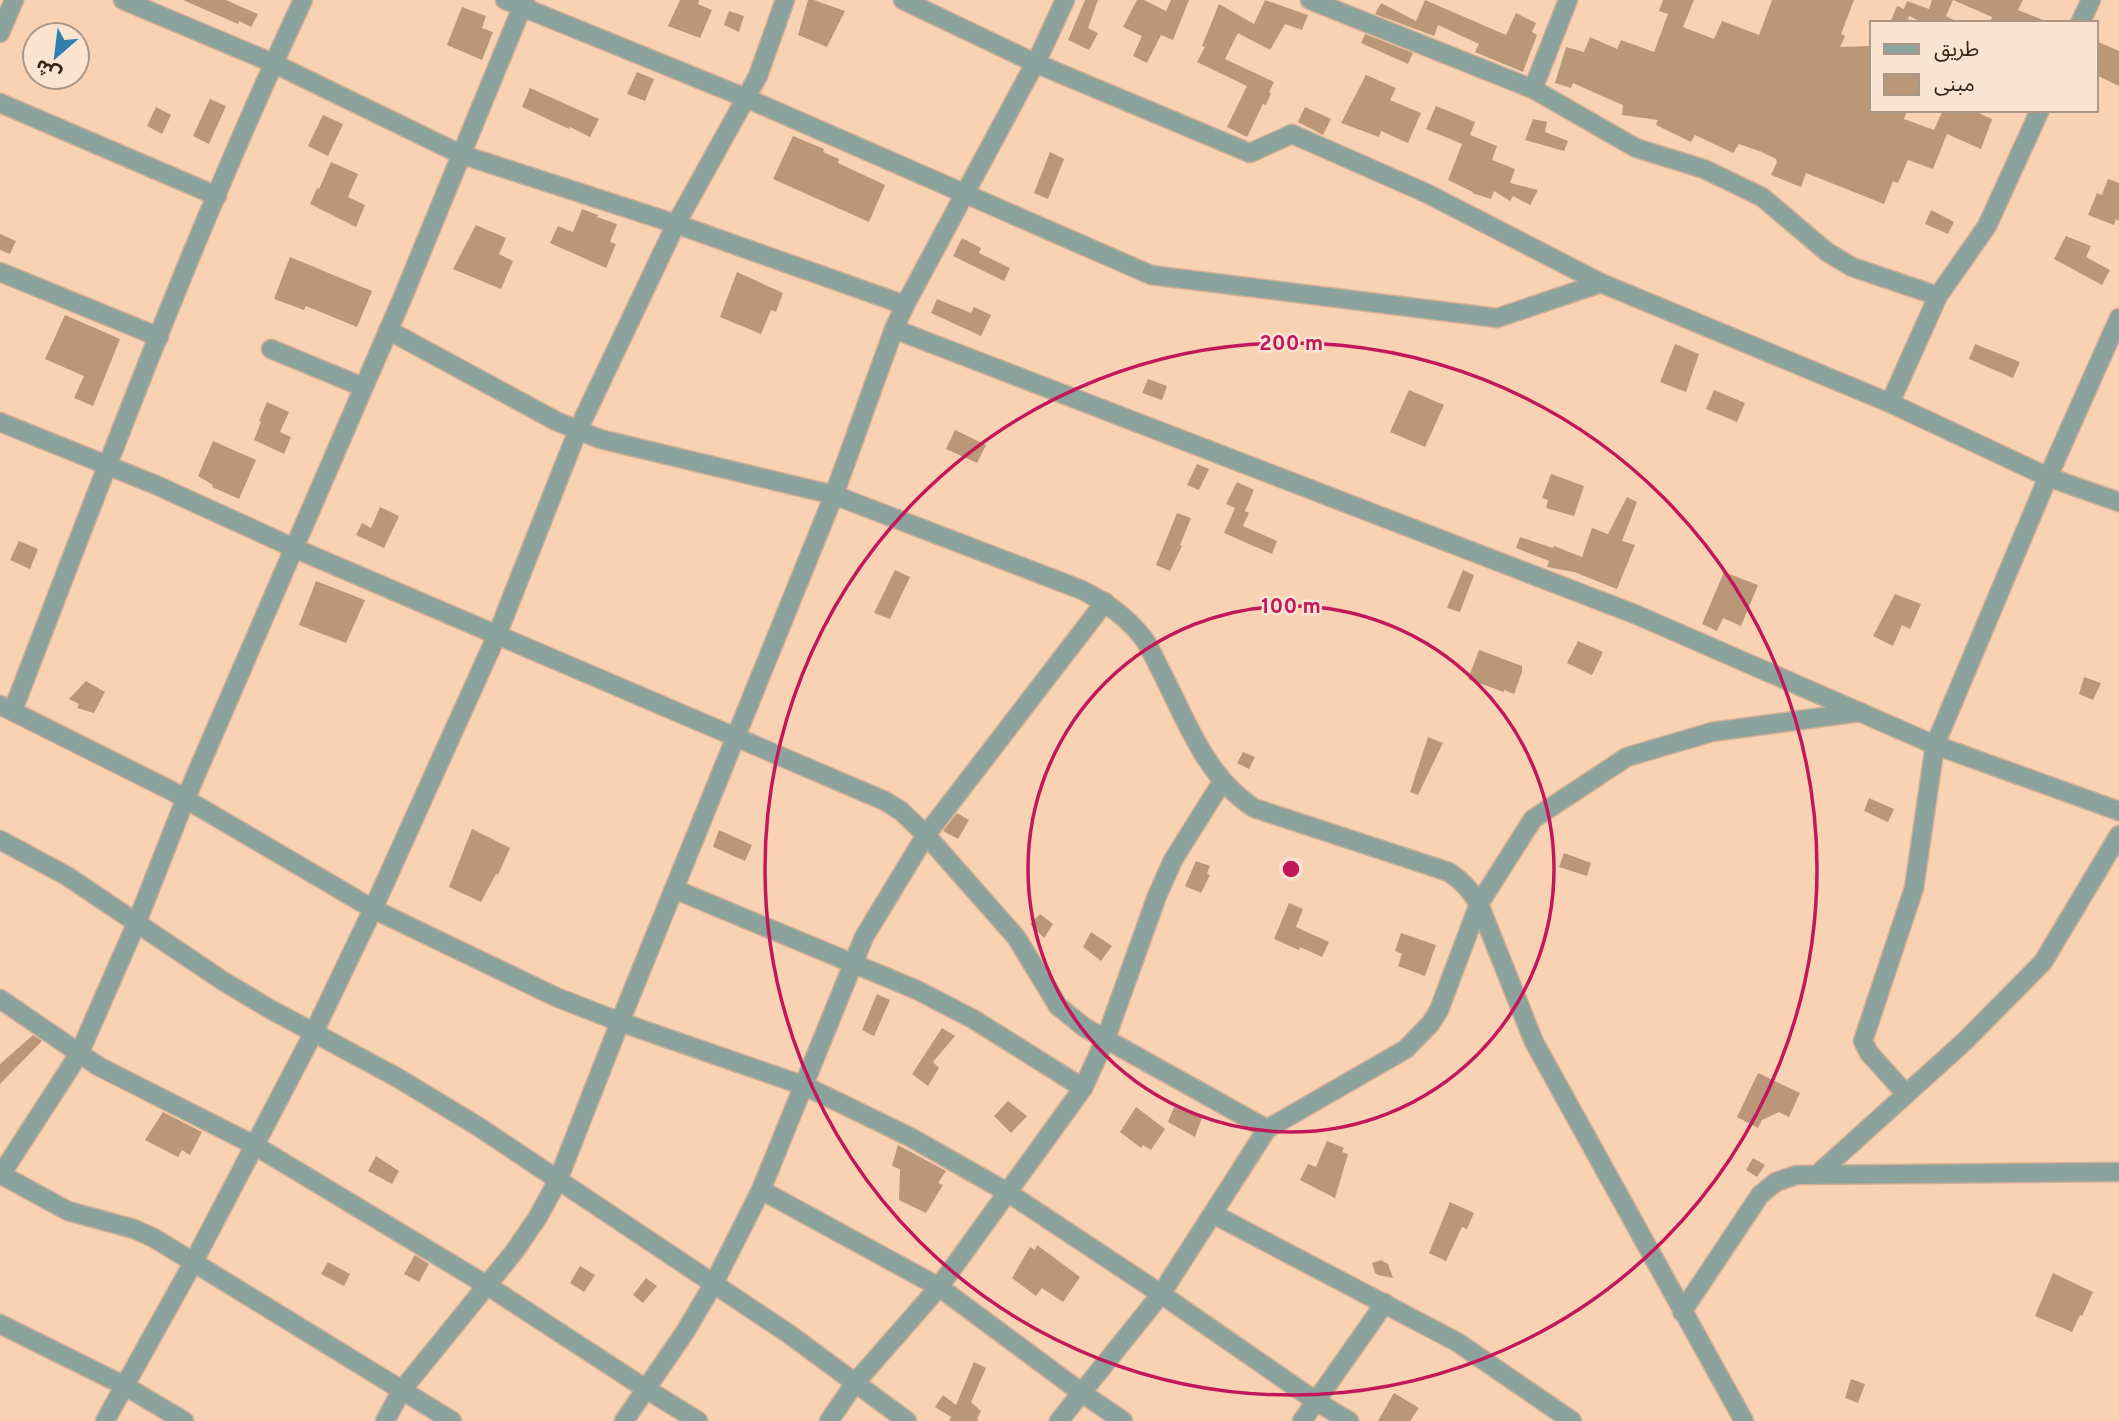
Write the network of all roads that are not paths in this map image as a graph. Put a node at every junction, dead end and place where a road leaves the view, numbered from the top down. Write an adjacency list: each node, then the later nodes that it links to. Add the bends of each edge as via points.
1 (14, 0): 13 (street)
2 (123, 0): 14 (street)
3 (303, 0): 14 (street)
4 (505, 0): 11 (street)
5 (785, 0): 17 (street)
6 (903, 0): 15 (street)
7 (1065, 0): 15 (street)
8 (1310, 0): 16 (street)
9 (1568, 0): 16 (street)
10 (2091, 0): 12 (street)
11 (524, 4): 17 (street); 20 (street)
12 (2081, 21)
13 (0, 33)
14 (273, 63): 20 (street); 22 (street)
15 (1035, 63): 21 (street); 25 (street, via 1250,153 1292,134 1426,193)
16 (1533, 89): 26 (street, via 1636,148 1704,169 1762,197 1827,252 1852,267)
17 (746, 98): 21 (street); 23 (street)
18 (0, 103): 22 (street)
19 (2039, 112): 26 (street, via 1987,226)
20 (460, 154): 23 (street); 30 (street)
21 (965, 194): 25 (street, via 1151,275 1497,318); 27 (street)
22 (217, 196): 31 (street)
23 (676, 223): 27 (street); 36 (street)
24 (0, 272): 31 (street)
25 (1601, 283): 34 (street)
26 (1938, 296): 34 (street)
27 (905, 305): 29 (street)
28 (2119, 318): 38 (street)
29 (894, 329): 39 (street); 45 (street, via 1637,615)
30 (387, 330): 33 (street); 36 (street)
31 (159, 337): 37 (street)
32 (271, 349): 33 (street)
33 (363, 387): 41 (street)
34 (1890, 403): 38 (street)
35 (0, 422): 37 (street)
36 (578, 430): 39 (street, via 627,447); 43 (street)
37 (107, 466): 41 (street); 44 (street)
38 (2048, 477): 40 (street); 47 (street)
39 (834, 495): 42 (street); 46 (street)
40 (2119, 502)
41 (295, 548): 43 (street); 49 (street)
42 (1105, 602): 48 (street, via 1146,642 1203,755); 51 (street)
43 (497, 635): 46 (street); 56 (street)
44 (6, 707): 49 (street)
45 (1860, 712): 47 (street); 55 (street, via 1712,732 1627,757 1533,820)
46 (735, 736): 51 (street, via 885,801); 54 (street)
47 (1935, 745): 50 (street); 66 (street, via 1914,888 1863,1041)
48 (1222, 782): 55 (street, via 1254,808 1449,872 1472,891); 62 (street, via 1173,860 1157,895)
49 (185, 800): 56 (street); 57 (street)
50 (2119, 811)
51 (926, 835): 58 (street); 62 (street, via 1016,937 1058,1006)
52 (2119, 835): 66 (street, via 2043,962)
53 (0, 840): 57 (street)
54 (674, 889): 58 (street); 60 (street)
55 (1479, 904): 67 (street, via 1439,1010 1420,1037); 82 (street, via 1534,1042)
56 (373, 909): 60 (street, via 556,997); 61 (street)
57 (137, 922): 61 (street, via 223,981); 63 (street)
58 (853, 962): 64 (street); 65 (street, via 973,1019)
59 (0, 999): 63 (street)
60 (620, 1022): 64 (street); 72 (street)
61 (314, 1032): 68 (street); 72 (street, via 398,1078)
62 (1106, 1038): 65 (street); 67 (street)
63 (79, 1054): 68 (street); 71 (street)
64 (805, 1086): 73 (street); 74 (street, via 910,1137)
65 (1083, 1088): 74 (street)
66 (1906, 1094): 70 (street)
67 (1267, 1129): 75 (street)
68 (254, 1145): 76 (street); 78 (street)
69 (2119, 1172): 70 (street)
70 (1819, 1173): 82 (street, via 1776,1182 1760,1195)
71 (0, 1175): 76 (street, via 68,1211 154,1238)
72 (558, 1180): 77 (street); 78 (street, via 538,1217)
73 (761, 1189): 77 (street); 79 (street)
74 (1007, 1192): 79 (street); 80 (street)
75 (1213, 1214): 80 (street); 81 (street)
76 (193, 1263): 85 (street); 87 (street)
77 (714, 1283): 84 (street); 86 (street)
78 (488, 1286): 86 (street); 87 (street)
79 (939, 1286): 84 (street); 88 (street)
80 (1161, 1294): 88 (street); 89 (street)
81 (1385, 1303): 89 (street); 102 (street, via 1457,1342)
82 (1682, 1312): 103 (street)
83 (0, 1324): 85 (street)
84 (855, 1383): 96 (street); 97 (street)
85 (125, 1386): 90 (street); 91 (street)
86 (646, 1389): 94 (street); 95 (street)
87 (402, 1390): 92 (street); 93 (street)
88 (1082, 1393): 98 (street); 99 (street)
89 (1317, 1402): 100 (street); 101 (street)
90 (105, 1421)
91 (184, 1421)
92 (385, 1421)
93 (452, 1421)
94 (624, 1421)
95 (698, 1421)
96 (829, 1421)
97 (907, 1421)
98 (1059, 1421)
99 (1123, 1421)
100 (1302, 1421)
101 (1349, 1421)
102 (1572, 1421)
103 (1744, 1421)

